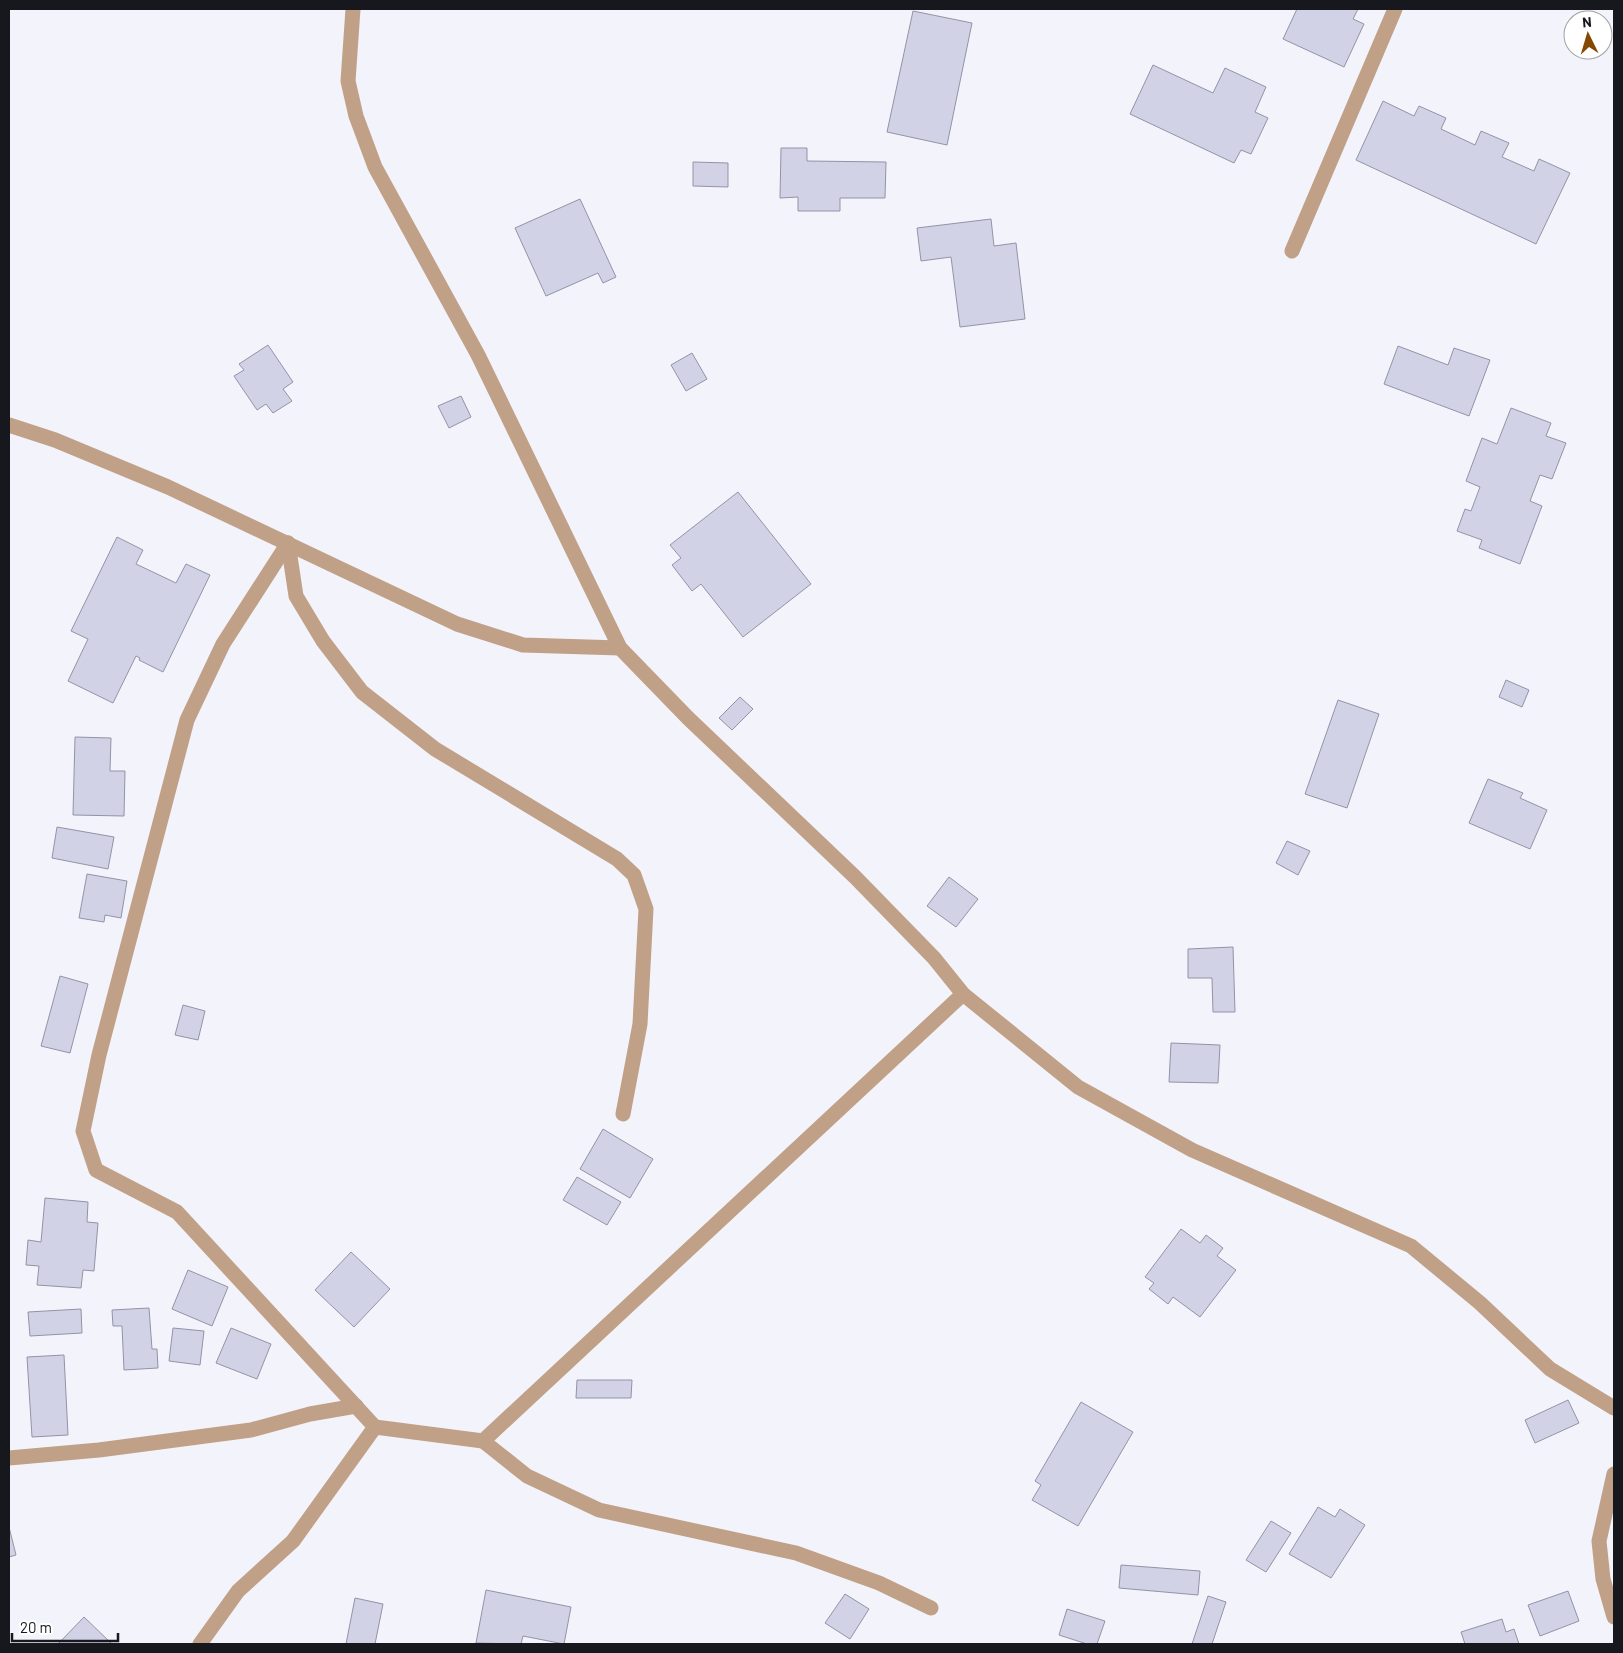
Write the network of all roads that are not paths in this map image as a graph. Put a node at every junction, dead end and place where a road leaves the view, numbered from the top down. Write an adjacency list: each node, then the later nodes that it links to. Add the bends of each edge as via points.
1 (353, 9): 6 (street, via 348,81 356,116 375,167 478,355)
2 (1395, 9): 3 (street)
3 (1292, 251)
4 (9, 425): 5 (street, via 55,440 168,487)
5 (288, 543): 6 (street, via 456,624 522,645); 8 (street, via 296,596 323,641 362,692 435,749 617,858 634,875 646,909 640,1024); 9 (street, via 223,644 187,720 99,1056 84,1131 96,1170 176,1212)
6 (620, 648): 7 (street, via 688,718 855,877 934,958)
7 (963, 994): 10 (street, via 1078,1087 1192,1150 1410,1246 1480,1304 1550,1369); 12 (street)
8 (623, 1114)
9 (356, 1406): 11 (street); 13 (street, via 251,1430)
10 (1614, 1408)
11 (374, 1427): 12 (street); 17 (street, via 293,1541 238,1592)
12 (483, 1441): 15 (street, via 526,1476 599,1510 796,1553 880,1583)
13 (9, 1458)
14 (1614, 1474): 16 (street, via 1599,1541 1603,1579)
15 (931, 1608)
16 (1614, 1617)
17 (200, 1644)

